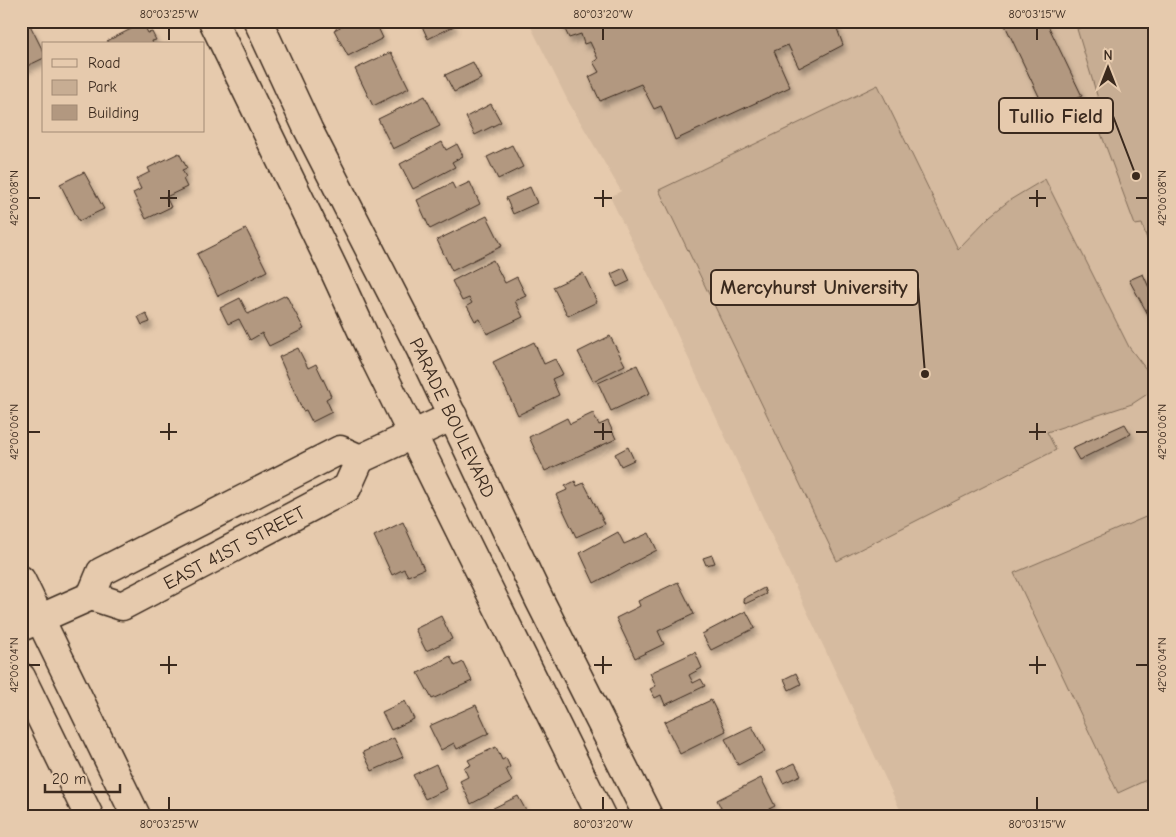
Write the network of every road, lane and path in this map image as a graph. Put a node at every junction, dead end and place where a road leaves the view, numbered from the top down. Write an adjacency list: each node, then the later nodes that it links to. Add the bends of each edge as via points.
1 (214, 21): 4 (street)
2 (258, 21): 3 (street, PARADE BOULEVARD, via 308,129)
3 (453, 416): 4 (street); 13 (street, PARADE BOULEVARD, via 540,601)
4 (412, 435): 5 (street); 12 (street)
5 (360, 459): 7 (street, EAST 41ST STREET, via 340,450 331,452 101,572); 7 (street, EAST 41ST STREET, via 347,488 122,606)
6 (21, 580): 8 (street)
7 (91, 596): 8 (street)
8 (31, 623): 11 (street)
9 (21, 677): 10 (street)
10 (89, 816)
11 (136, 816)
12 (601, 816)
13 (648, 816)

